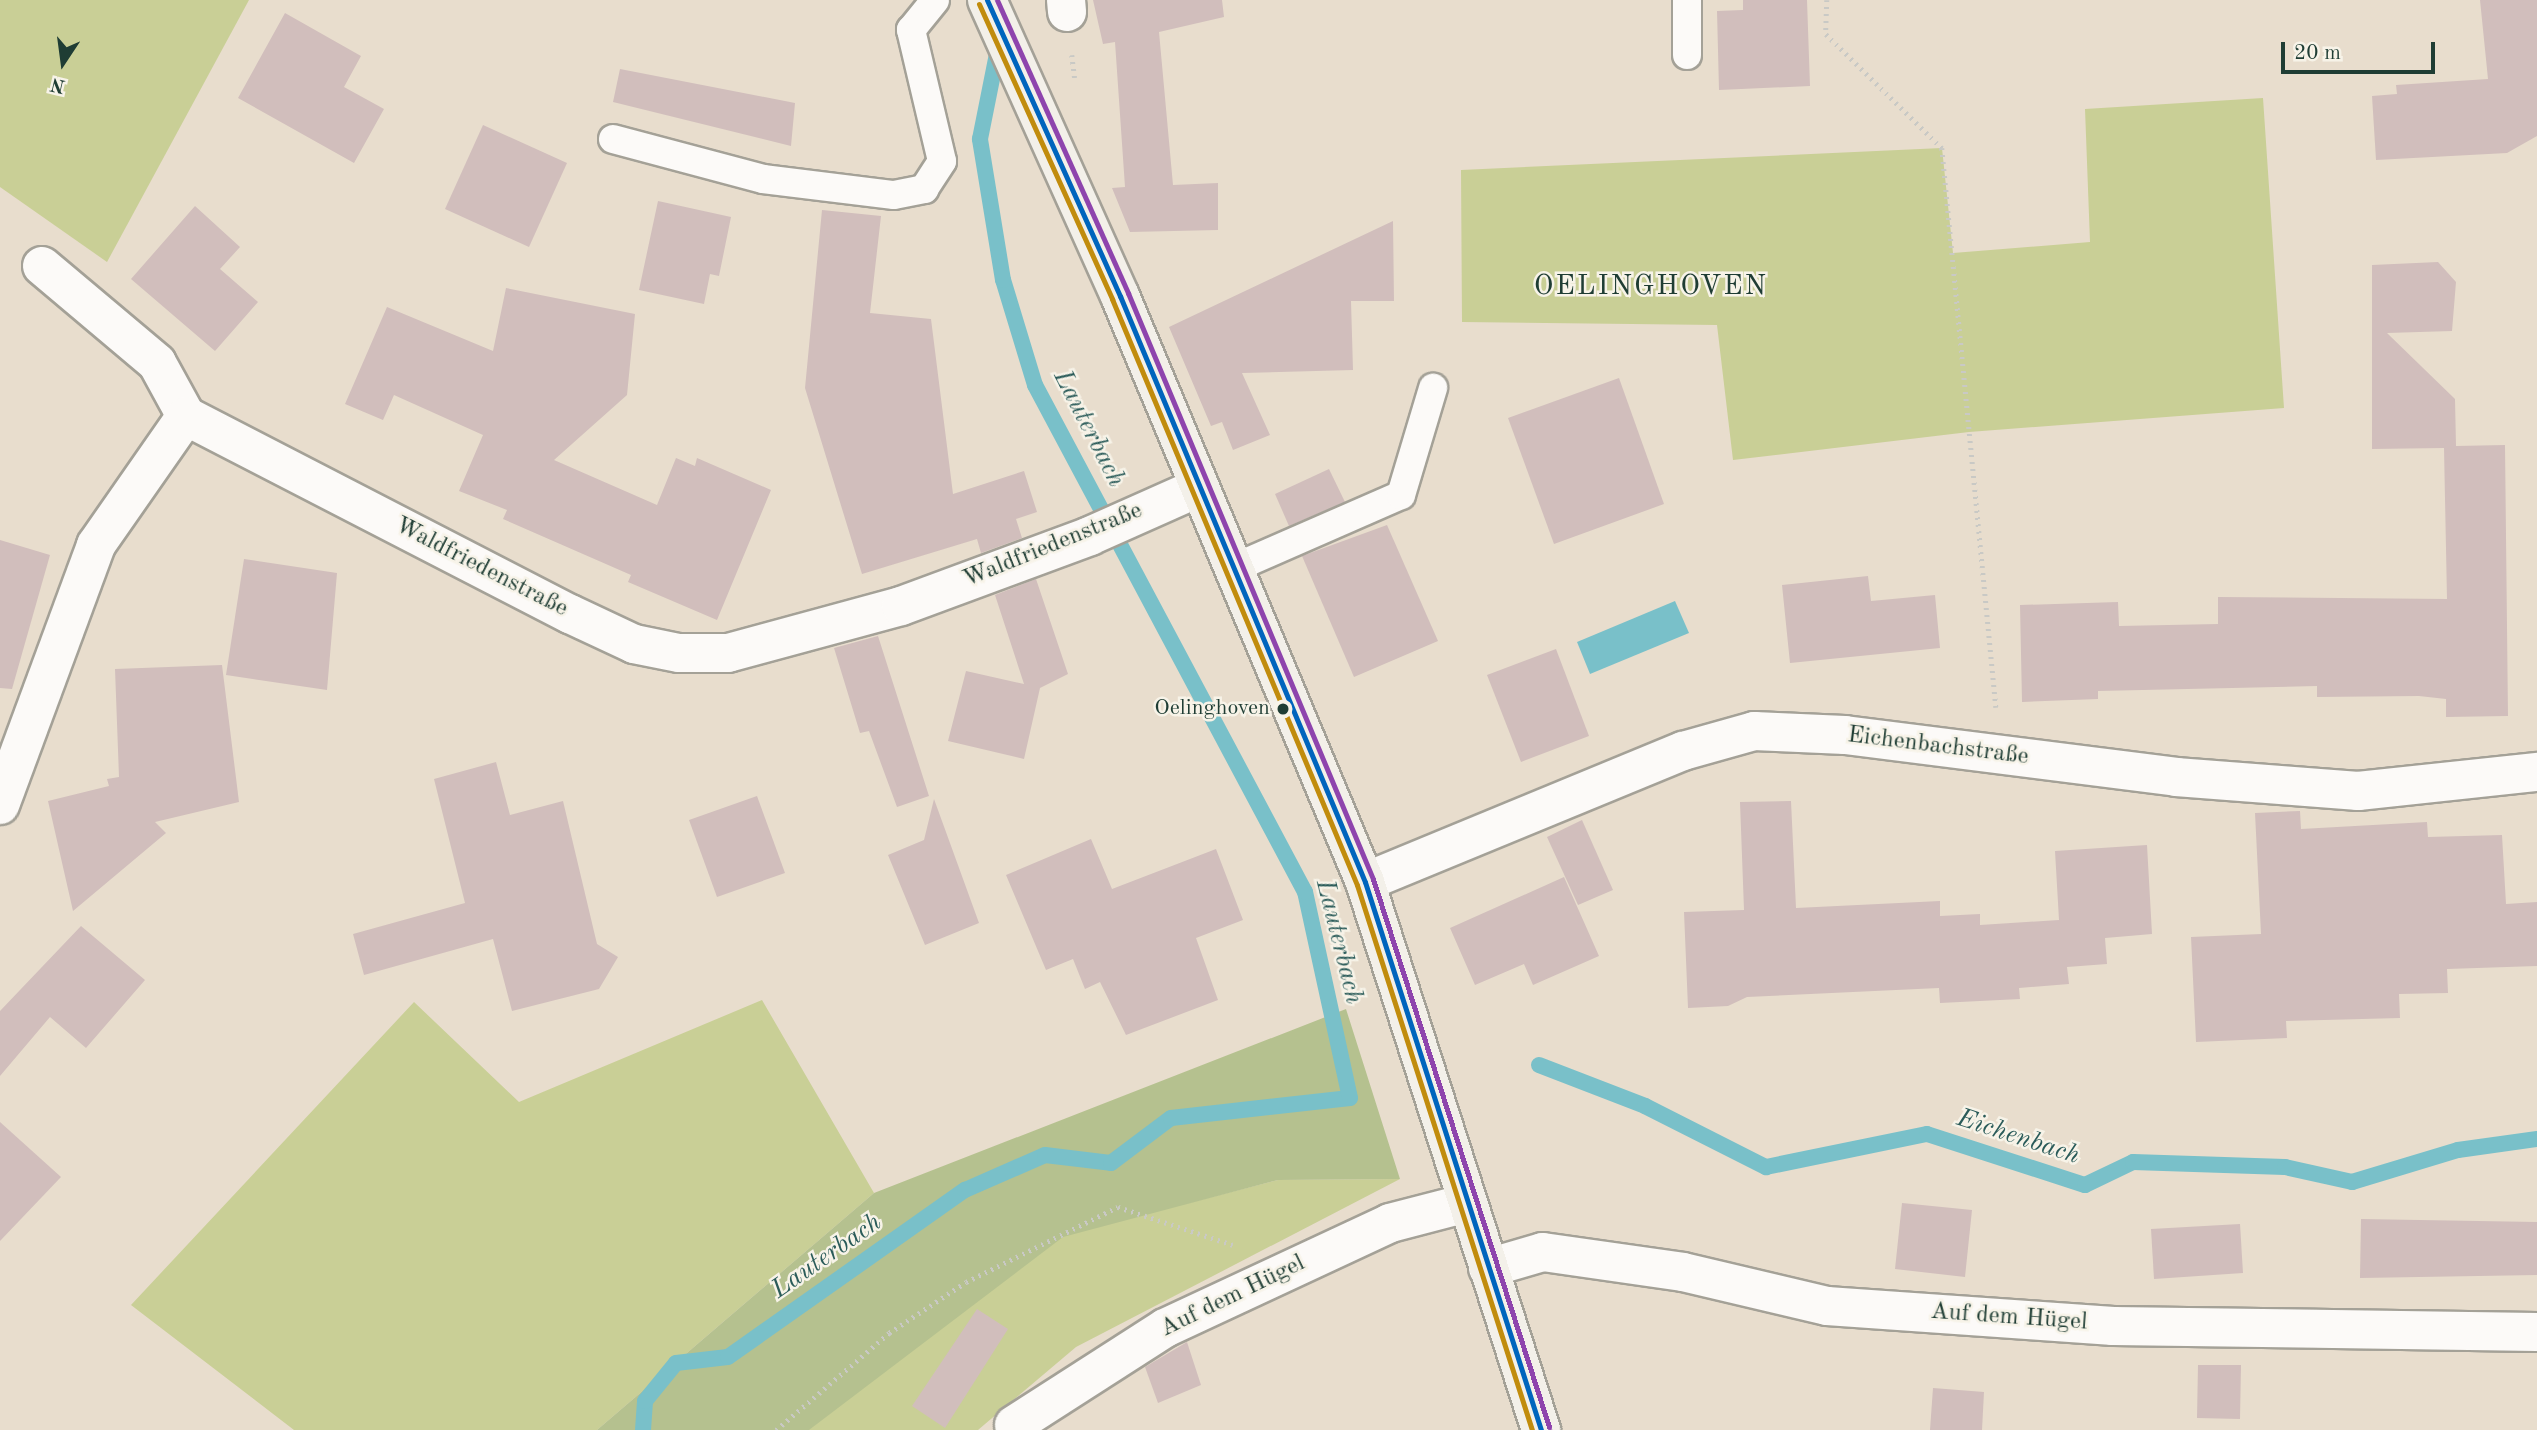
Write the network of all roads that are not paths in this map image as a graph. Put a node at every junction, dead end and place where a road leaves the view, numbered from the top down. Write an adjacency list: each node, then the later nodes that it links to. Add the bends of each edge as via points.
1 (935, 0): 5 (lane, via 911,30 942,161 924,189 894,195 763,179)
2 (987, 0): 9 (main road, via 1030,88)
3 (1687, 0): 4 (lane)
4 (1687, 55)
5 (613, 139)
6 (43, 266): 8 (street, via 157,363)
7 (1433, 388): 10 (lane, via 1401,495)
8 (186, 416): 9 (street, Waldfriedenstraße, via 570,614 634,644 679,653 728,653 901,606 1090,536); 12 (street, via 96,545)
9 (1200, 487): 10 (main road)
10 (1234, 568): 13 (main road)
11 (2537, 772): 13 (street, Eichenbachstraße, via 2358,791 1845,735 1754,731 1683,751)
12 (0, 806)
13 (1365, 882): 14 (main road)
14 (1467, 1203): 15 (main road); 17 (street, Auf dem Hügel, via 1390,1223 1165,1328)
15 (1488, 1268): 16 (street, Auf dem Hügel, via 1543,1252 1683,1272 1827,1306 2113,1326); 18 (main road)
16 (2537, 1332)
17 (1014, 1425)
18 (1541, 1430)

